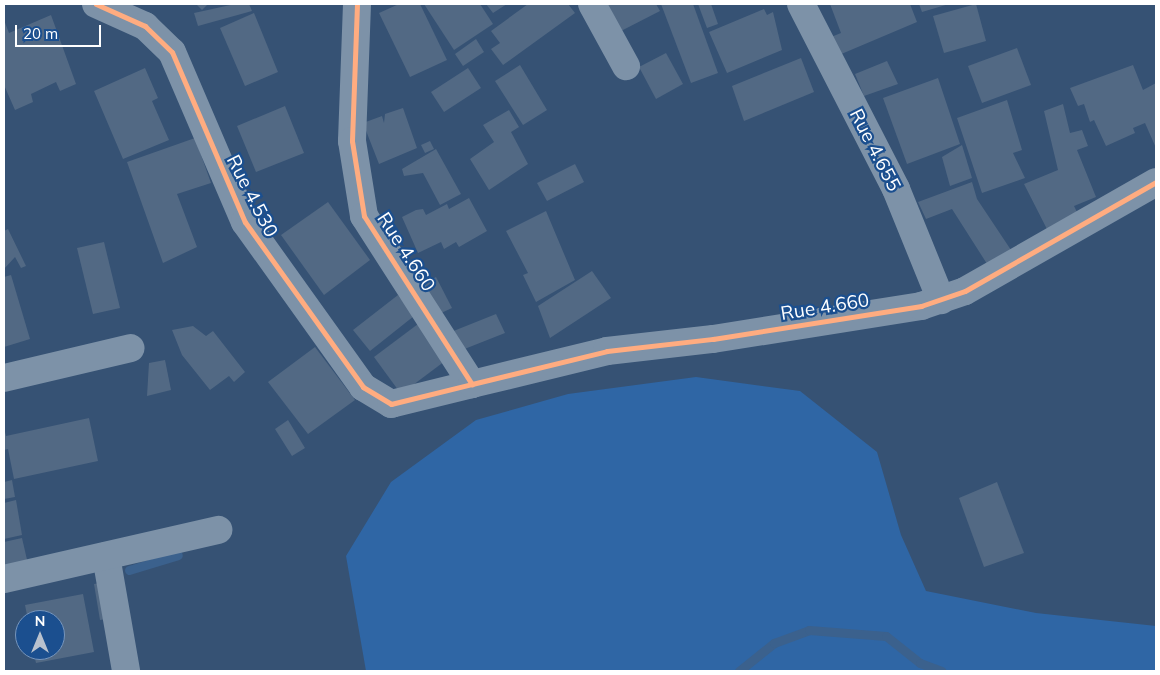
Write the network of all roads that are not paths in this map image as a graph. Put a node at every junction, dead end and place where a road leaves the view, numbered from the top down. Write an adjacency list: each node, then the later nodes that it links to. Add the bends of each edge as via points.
1 (96, 4): 5 (street, Rue 4.530)
2 (357, 4): 11 (street, Rue 4.660, via 352,141 364,216)
3 (592, 4): 6 (street)
4 (801, 4): 8 (street, Rue 4.655, via 896,189)
5 (136, 12): 12 (street, Rue 4.530, via 172,52 231,192 263,250 363,387)
6 (626, 66)
7 (1156, 182): 8 (street, Rue 4.660, via 966,291)
8 (941, 300): 11 (street, Rue 4.660, via 779,329 607,351)
9 (131, 348): 10 (street)
10 (4, 378)
11 (472, 384): 12 (street, Rue 4.660)
12 (391, 404)
13 (218, 530): 14 (street)
14 (106, 556): 15 (street); 16 (street)
15 (4, 579)
16 (126, 671)

